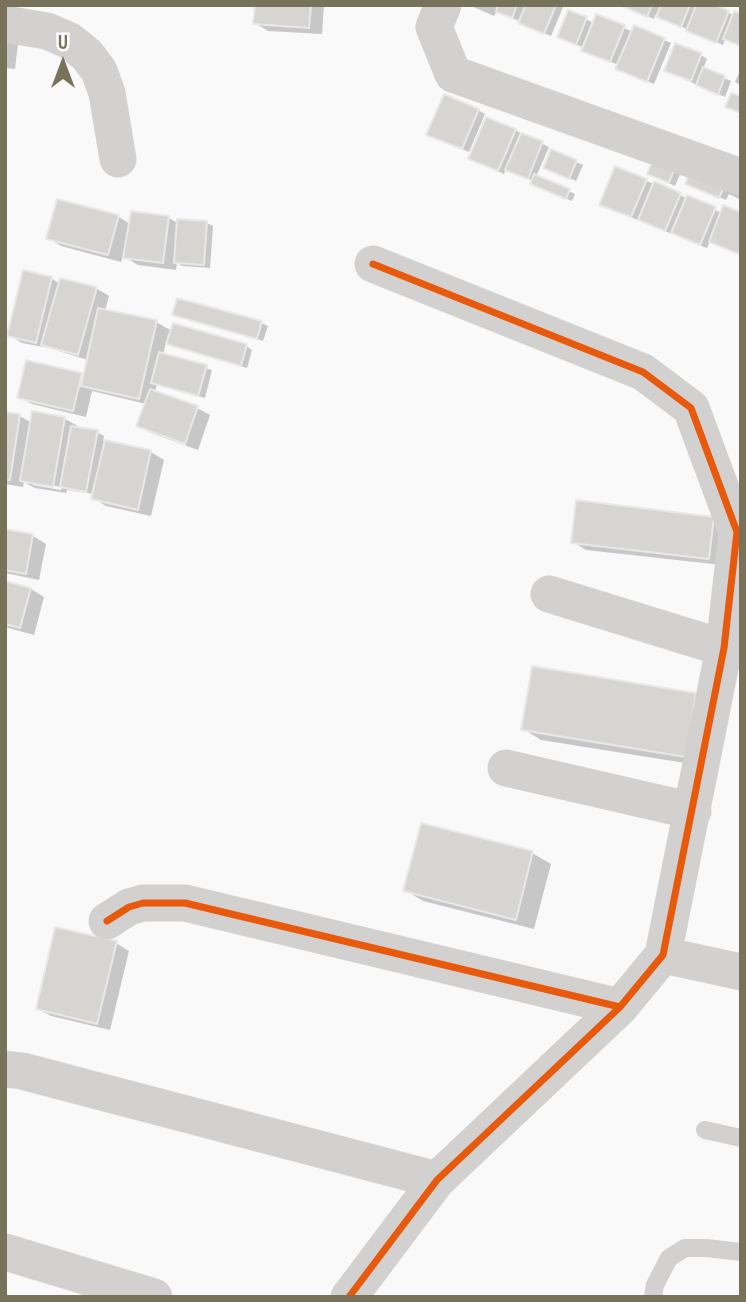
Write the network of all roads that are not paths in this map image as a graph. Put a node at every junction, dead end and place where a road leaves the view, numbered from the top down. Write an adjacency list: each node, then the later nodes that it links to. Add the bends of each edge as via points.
1 (443, 5): 4 (street, via 434,27 453,74)
2 (5, 24): 3 (street, via 47,31 87,55 107,93)
3 (118, 159)
4 (741, 177)
5 (373, 264): 7 (street, via 642,372 691,408 737,532)
6 (549, 594): 7 (street)
7 (724, 649): 9 (street)
8 (506, 768): 9 (street)
9 (693, 811): 11 (street)
10 (107, 921): 13 (street, via 143,903 185,903)
11 (663, 955): 12 (street); 13 (street)
12 (741, 972)
13 (620, 1007): 17 (street)
14 (5, 1069): 17 (street)
15 (705, 1129): 16 (lane)
16 (741, 1139)
17 (437, 1180): 21 (street)
18 (5, 1252): 20 (street)
19 (741, 1252): 22 (lane, via 685,1248 668,1258)
20 (154, 1297)
21 (349, 1297)
22 (653, 1297)

